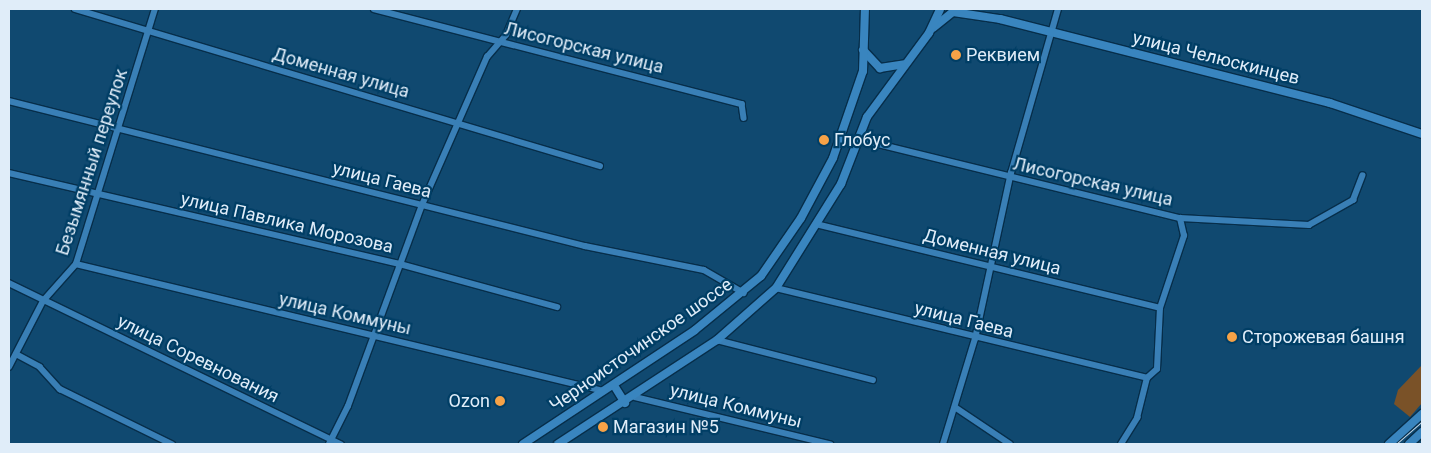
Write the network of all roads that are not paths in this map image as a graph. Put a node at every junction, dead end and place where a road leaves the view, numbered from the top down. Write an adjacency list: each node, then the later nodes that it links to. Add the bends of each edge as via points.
1 (75, 9): 10 (street, Доменная улица)
2 (155, 9): 10 (street, Безымянный переулок)
3 (374, 9): 13 (street, Лисогорская улица)
4 (517, 9): 13 (street)
5 (865, 9): 14 (main road, Черноисточинское шоссе)
6 (940, 9): 12 (main road)
7 (971, 9): 9 (main road, улица Челюскинцев)
8 (1058, 9): 11 (street)
9 (1000, 19): 11 (main road, улица Челюскинцев); 12 (main road, улица Челюскинцев, via 953,12)
10 (148, 32): 18 (street, Доменная улица); 19 (street, Безымянный переулок)
11 (1051, 32): 20 (main road, улица Челюскинцев, via 1330,103); 25 (street)
12 (929, 33): 15 (main road, Черноисточинское шоссе)
13 (500, 43): 17 (street, Лисогорская улица, via 744,105); 18 (street, via 487,58)
14 (861, 46): 15 (main road, via 868,59 880,68); 35 (main road, Черноисточинское шоссе, via 858,89 826,174 782,248)
15 (906, 64): 21 (main road, Черноисточинское шоссе, via 867,117)
16 (9, 101): 19 (street, улица Гаева)
17 (744, 118)
18 (458, 123): 22 (street, Доменная улица); 27 (street)
19 (121, 129): 26 (street, Безымянный переулок); 27 (street, улица Гаева)
20 (1422, 134)
21 (858, 138): 25 (street, Лисогорская улица); 29 (main road, Черноисточинское шоссе, via 841,184)
22 (600, 166)
23 (9, 173): 26 (street, улица Павлика Морозова)
24 (1362, 176): 28 (street, Лисогорская улица, via 1353,200 1309,225)
25 (1011, 179): 28 (street, Лисогорская улица); 32 (street)
26 (100, 195): 30 (street, Безымянный переулок); 31 (street, улица Павлика Морозова)
27 (422, 205): 31 (street); 35 (street, улица Гаева, via 704,270)
28 (1180, 218): 38 (street, via 1184,236)
29 (816, 224): 32 (street, Доменная улица); 34 (main road, Черноисточинское шоссе)
30 (76, 264): 36 (street, Безымянный переулок); 39 (street, улица Коммуны)
31 (400, 264): 37 (street, улица Павлика Морозова); 39 (street)
32 (993, 268): 38 (street, Доменная улица); 40 (street)
33 (9, 284): 36 (street, улица Соревнования)
34 (776, 288): 40 (street, улица Гаева); 41 (main road, Черноисточинское шоссе)
35 (744, 292): 46 (main road, Черноисточинское шоссе)
36 (42, 301): 42 (street, Безымянный переулок); 53 (street, улица Соревнования)
37 (558, 307)
38 (1160, 308): 44 (street, via 1157,370)
39 (373, 336): 47 (street, улица Коммуны); 53 (street)
40 (975, 339): 44 (street, улица Гаева); 50 (street)
41 (717, 340): 45 (street); 48 (main road, Черноисточинское шоссе)
42 (16, 354): 43 (street, Безымянный переулок); 54 (street, via 40,367 60,389)
43 (9, 367)
44 (1147, 378): 61 (street, via 1137,418)
45 (873, 380)
46 (614, 386): 47 (main road, Черноисточинское шоссе); 49 (main road)
47 (607, 392): 56 (main road, Черноисточинское шоссе)
48 (635, 397): 49 (main road, Черноисточинское шоссе); 58 (street, улица Коммуны)
49 (625, 403): 57 (main road, Черноисточинское шоссе)
50 (956, 407): 59 (street); 60 (street)
51 (1422, 414): 62 (main road)
52 (1422, 432): 63 (main road)
53 (330, 442): 55 (street, улица Соревнования)
54 (172, 444)
55 (341, 444)
56 (523, 444)
57 (558, 444)
58 (830, 444)
59 (943, 444)
60 (1010, 444)
61 (1121, 444)
62 (1388, 444)
63 (1409, 444)

